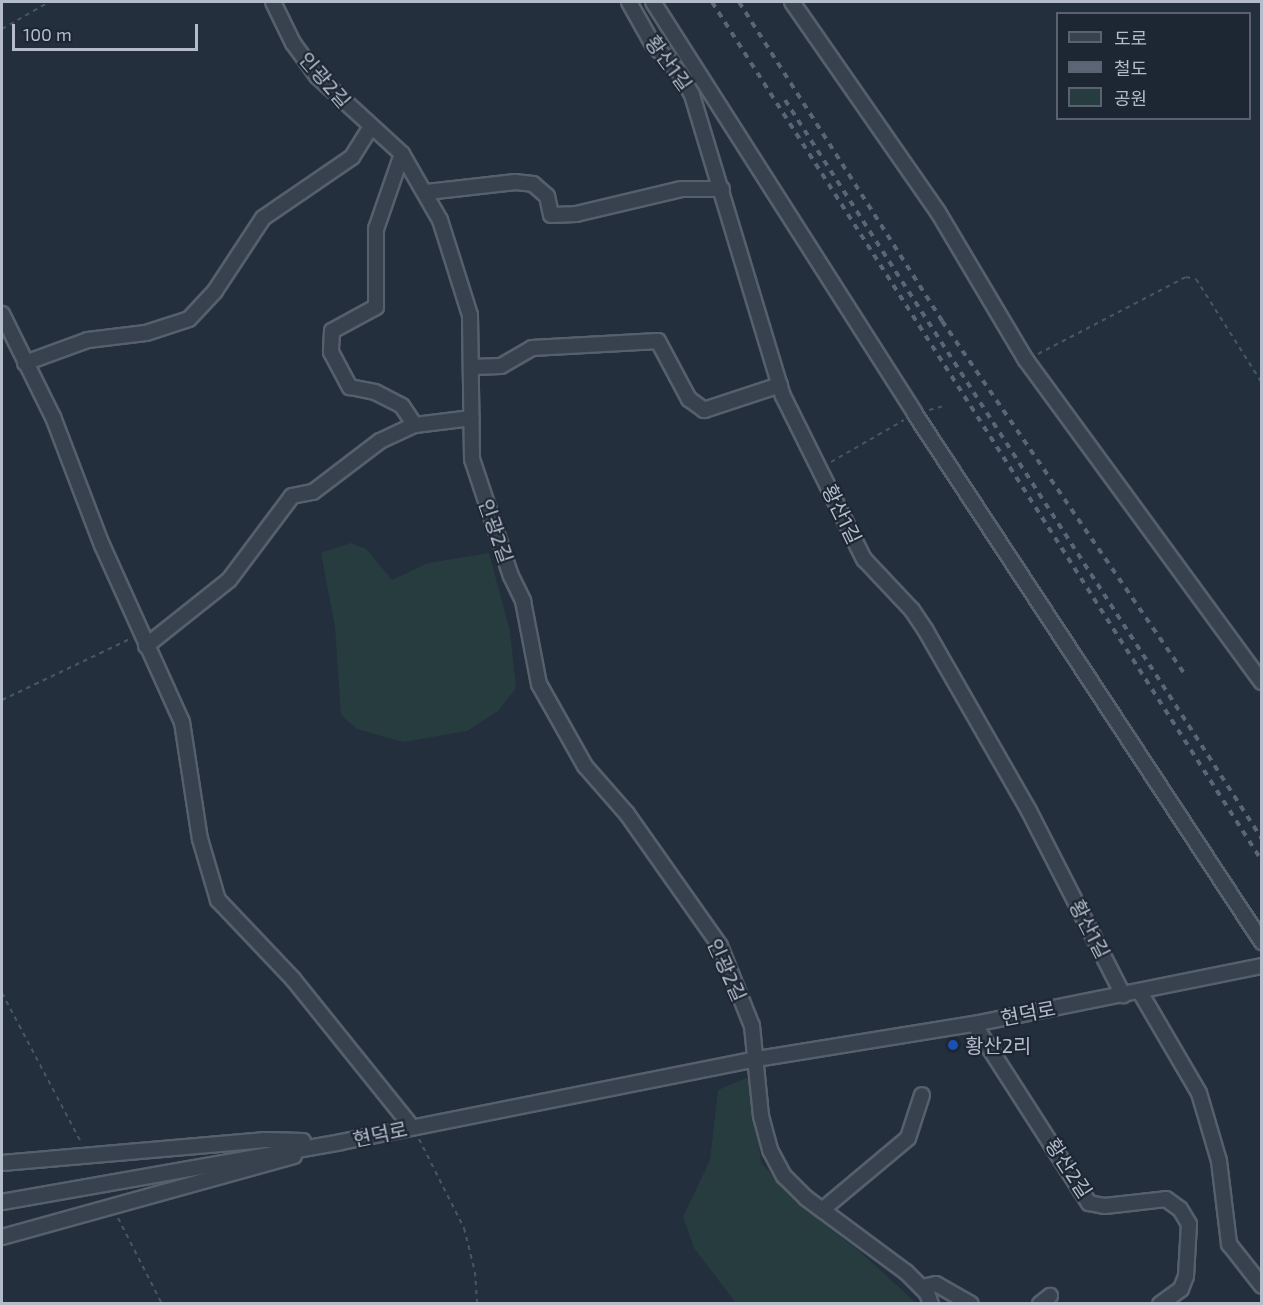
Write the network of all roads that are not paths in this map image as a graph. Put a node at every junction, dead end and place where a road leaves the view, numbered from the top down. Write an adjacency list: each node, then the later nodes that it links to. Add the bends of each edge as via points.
1 (273, 2): 7 (street, 인광2길, via 293,43 317,76)
2 (629, 2): 6 (street, 황산1길, via 652,43 680,73)
3 (653, 2): 5 (street)
4 (792, 2): 18 (street, via 938,212 1026,360)
5 (718, 104): 6 (street); 19 (street, via 915,414)
6 (698, 111): 9 (street, 황산1길)
7 (370, 128): 8 (street, 인광2길); 12 (street, via 352,157 263,218 215,291 189,319 146,333 88,340)
8 (402, 154): 10 (street, 인광2길); 16 (street, via 376,229 376,307 332,331 331,352 350,387 375,392 402,406)
9 (722, 189): 10 (street, via 681,189 576,214 551,215 547,196 533,184 515,182); 14 (street, 황산1길)
10 (427, 192): 13 (street, 인광2길, via 440,220 470,315)
11 (2, 314): 12 (street)
12 (25, 363): 17 (street, via 53,417)
13 (472, 367): 14 (street, via 501,366 532,348 658,340 689,399 704,410); 15 (street, 인광2길)
14 (780, 385): 22 (street, 황산1길, via 864,559 912,610 926,631 1029,811)
15 (472, 418): 16 (street); 24 (street, 인광2길, via 472,459 523,601 539,684 585,766 627,814 720,946 752,1026)
16 (415, 424): 17 (street, via 380,441 313,492 292,496 229,580)
17 (143, 640): 26 (street, via 182,722 200,839 218,900 293,979)
18 (1262, 682)
19 (1262, 942)
20 (1262, 966): 21 (street, 현덕로)
21 (1140, 992): 22 (street, 현덕로); 32 (street, via 1198,1094 1219,1161 1229,1244)
22 (1123, 995): 23 (street, 현덕로)
23 (974, 1023): 24 (street, 현덕로); 36 (street, 황산2길, via 1089,1203 1105,1206 1166,1199 1180,1209 1190,1224 1186,1276 1181,1289)
24 (757, 1059): 26 (street, 현덕로, via 641,1085); 30 (street, via 761,1116 770,1149 784,1176)
25 (922, 1095): 30 (street, via 908,1138)
26 (412, 1126): 27 (street, 현덕로)
27 (341, 1142): 28 (street, via 263,1140); 29 (street, 현덕로); 31 (street)
28 (2, 1163)
29 (2, 1202)
30 (822, 1210): 33 (street, via 858,1233)
31 (2, 1238)
32 (1262, 1286)
33 (922, 1287): 34 (street); 35 (street, via 936,1284)
34 (931, 1304)
35 (970, 1304)
36 (1160, 1304)

